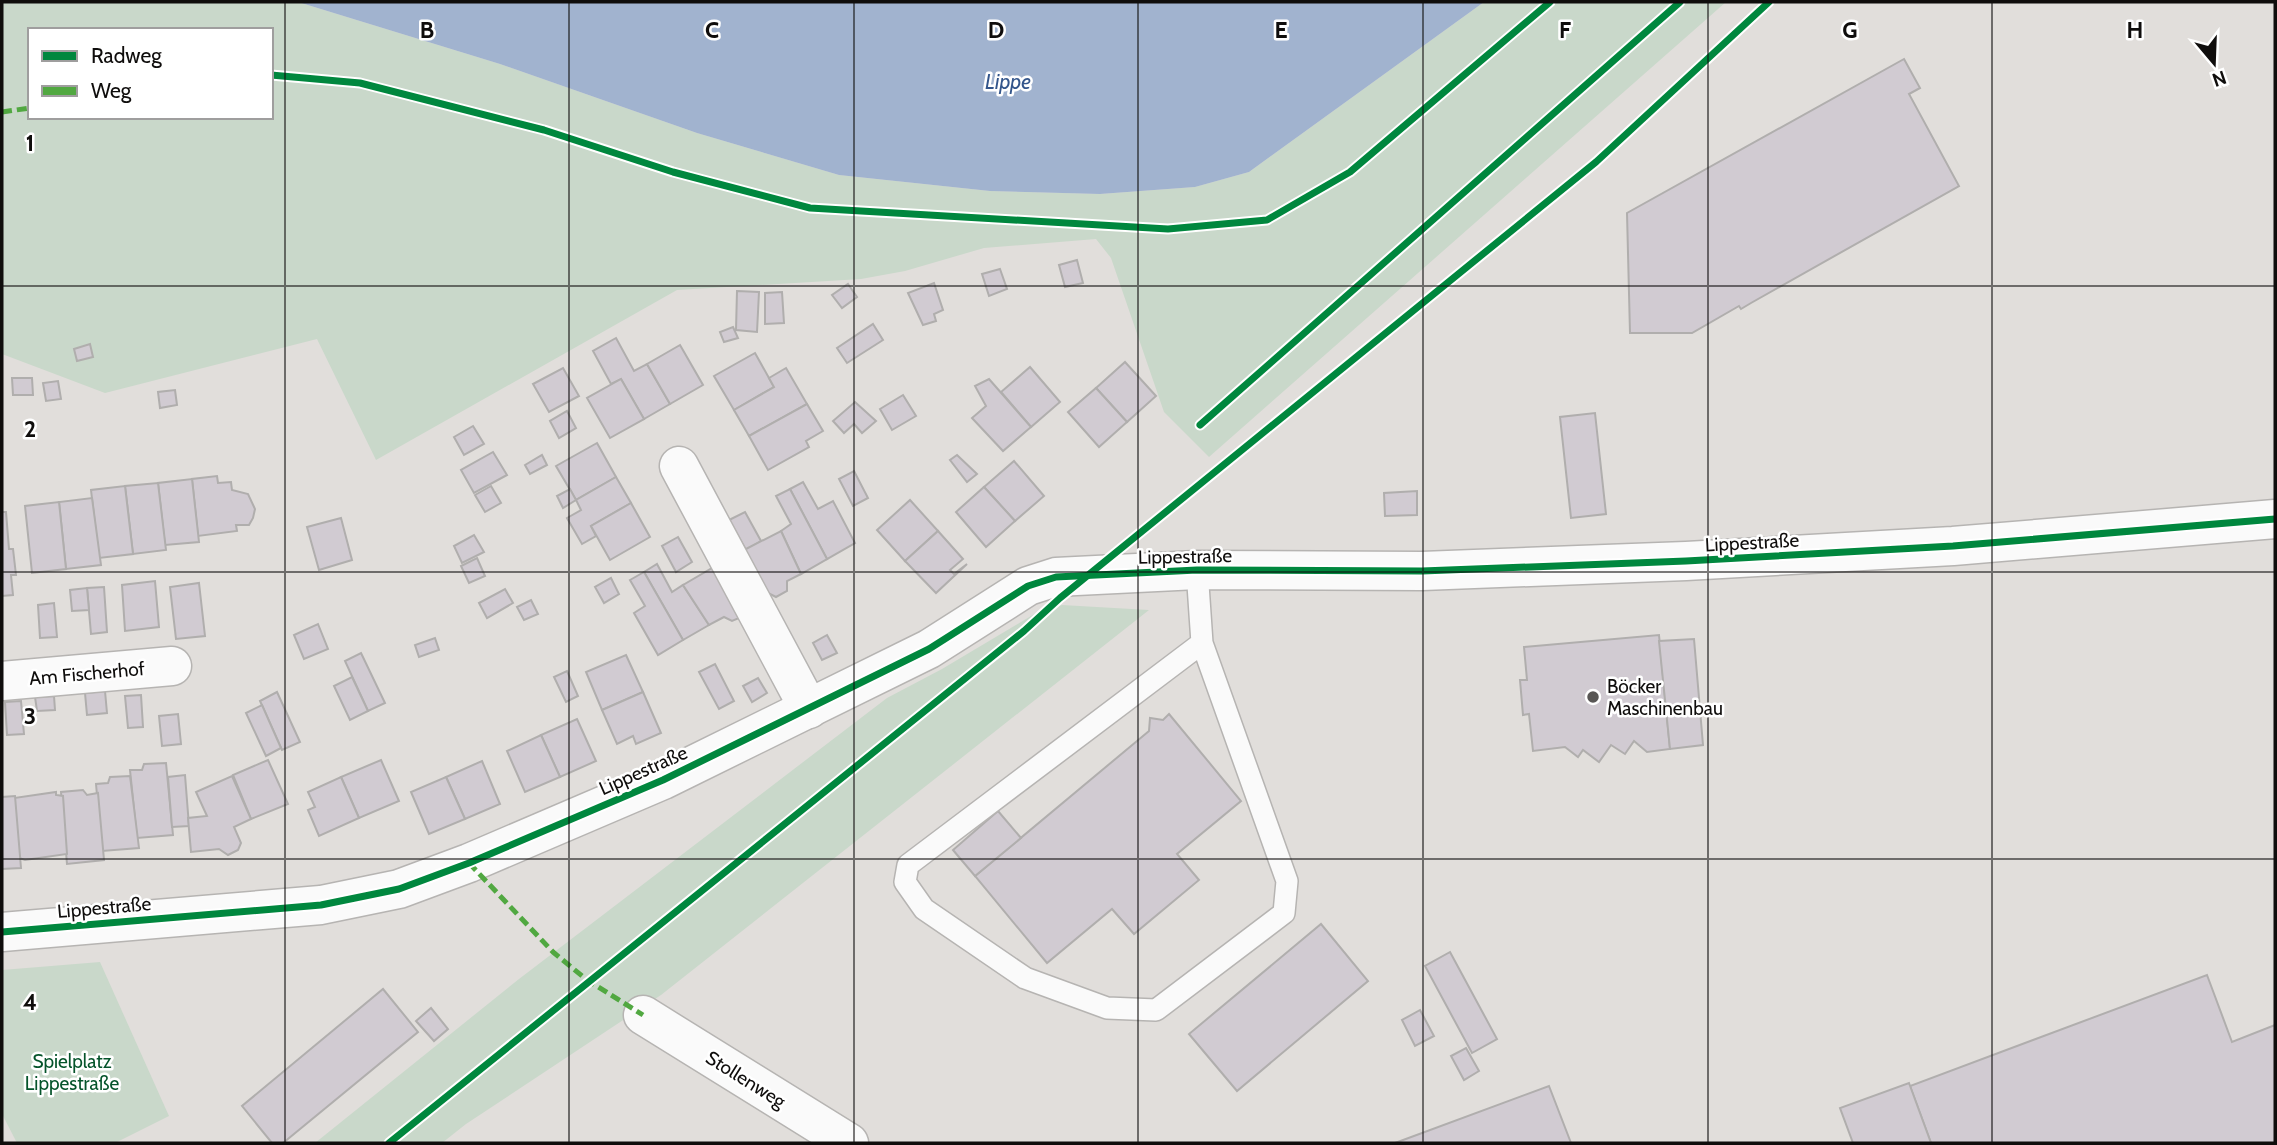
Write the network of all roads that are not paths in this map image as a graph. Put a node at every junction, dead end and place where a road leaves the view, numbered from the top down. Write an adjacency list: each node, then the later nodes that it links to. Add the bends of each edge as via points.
1 (678, 466): 7 (street)
2 (2275, 519): 3 (street, Lippestraße, via 1953,546 1686,561 1422,572)
3 (1197, 570): 4 (lane); 7 (street, Lippestraße, via 1056,577 1028,586 929,649)
4 (1202, 643): 4 (lane, via 1287,881 1284,913 1156,1010 1107,1008 1024,978 924,909 905,882 908,865)
5 (172, 666): 6 (street, Am Fischerhof)
6 (2, 681)
7 (809, 709): 8 (street, Lippestraße, via 663,779 399,889 321,905)
8 (2, 933)
9 (643, 1015): 10 (street, Stollenweg)
10 (849, 1143)

